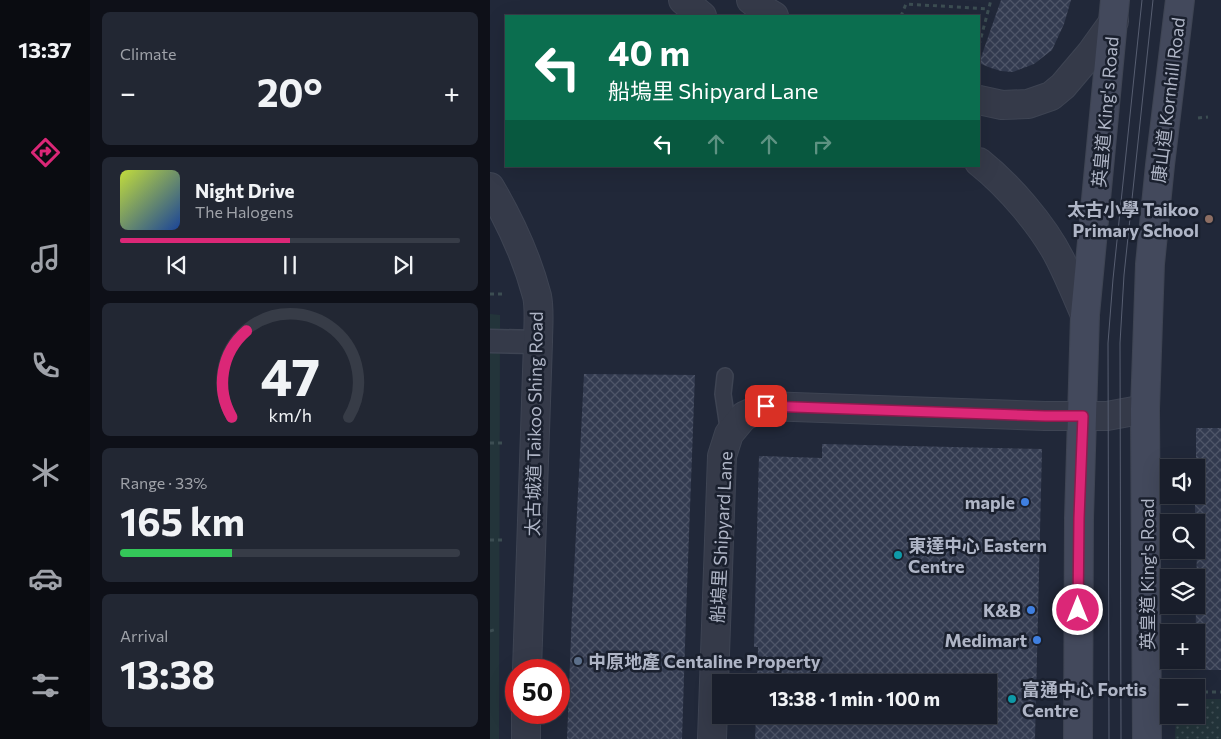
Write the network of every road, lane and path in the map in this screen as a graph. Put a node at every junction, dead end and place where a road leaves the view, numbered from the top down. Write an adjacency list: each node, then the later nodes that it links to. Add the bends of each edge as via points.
1 (683, 0): 7 (street)
2 (751, 0): 8 (street)
3 (991, 0): 5 (path)
4 (1180, 0): 20 (main road, 康山道 Kornhill Road, via 1150,264)
5 (989, 9): 9 (path, via 906,4); 10 (path)
6 (1114, 10): 11 (street, 英皇道 King's Road, via 1091,53 1051,96 1028,104 1002,105); 16 (main road, 英皇道 King's Road)
7 (701, 15)
8 (772, 15)
9 (901, 15)
10 (980, 41)
11 (980, 100)
12 (1208, 117): 13 (path)
13 (1198, 118)
14 (980, 163): 16 (street, 英皇道 King's Road, via 1033,218 1059,258)
15 (490, 187): 18 (street, 太古城道 Taikoo Shing Road, via 508,218 537,298)
16 (1085, 315): 21 (main road, 英皇道 King's Road)
17 (490, 341): 18 (street)
18 (538, 342): 23 (street, 太古城道 Taikoo Shing Road)
19 (725, 376): 22 (lane, via 723,394)
20 (1145, 409): 21 (street, 船塢里 Shipyard Lane, via 1108,416); 30 (main road, 英皇道 King's Road)
21 (1083, 416): 22 (street, 船塢里 Shipyard Lane, via 766,406 744,416); 29 (main road, 英皇道 King's Road)
22 (729, 434): 28 (street, 船塢里 Shipyard Lane, via 722,456)
23 (527, 659)
24 (1205, 692): 25 (path)
25 (1221, 692)
26 (526, 724): 27 (street)
27 (526, 739)
28 (712, 739)
29 (1078, 739)
30 (1148, 739)

